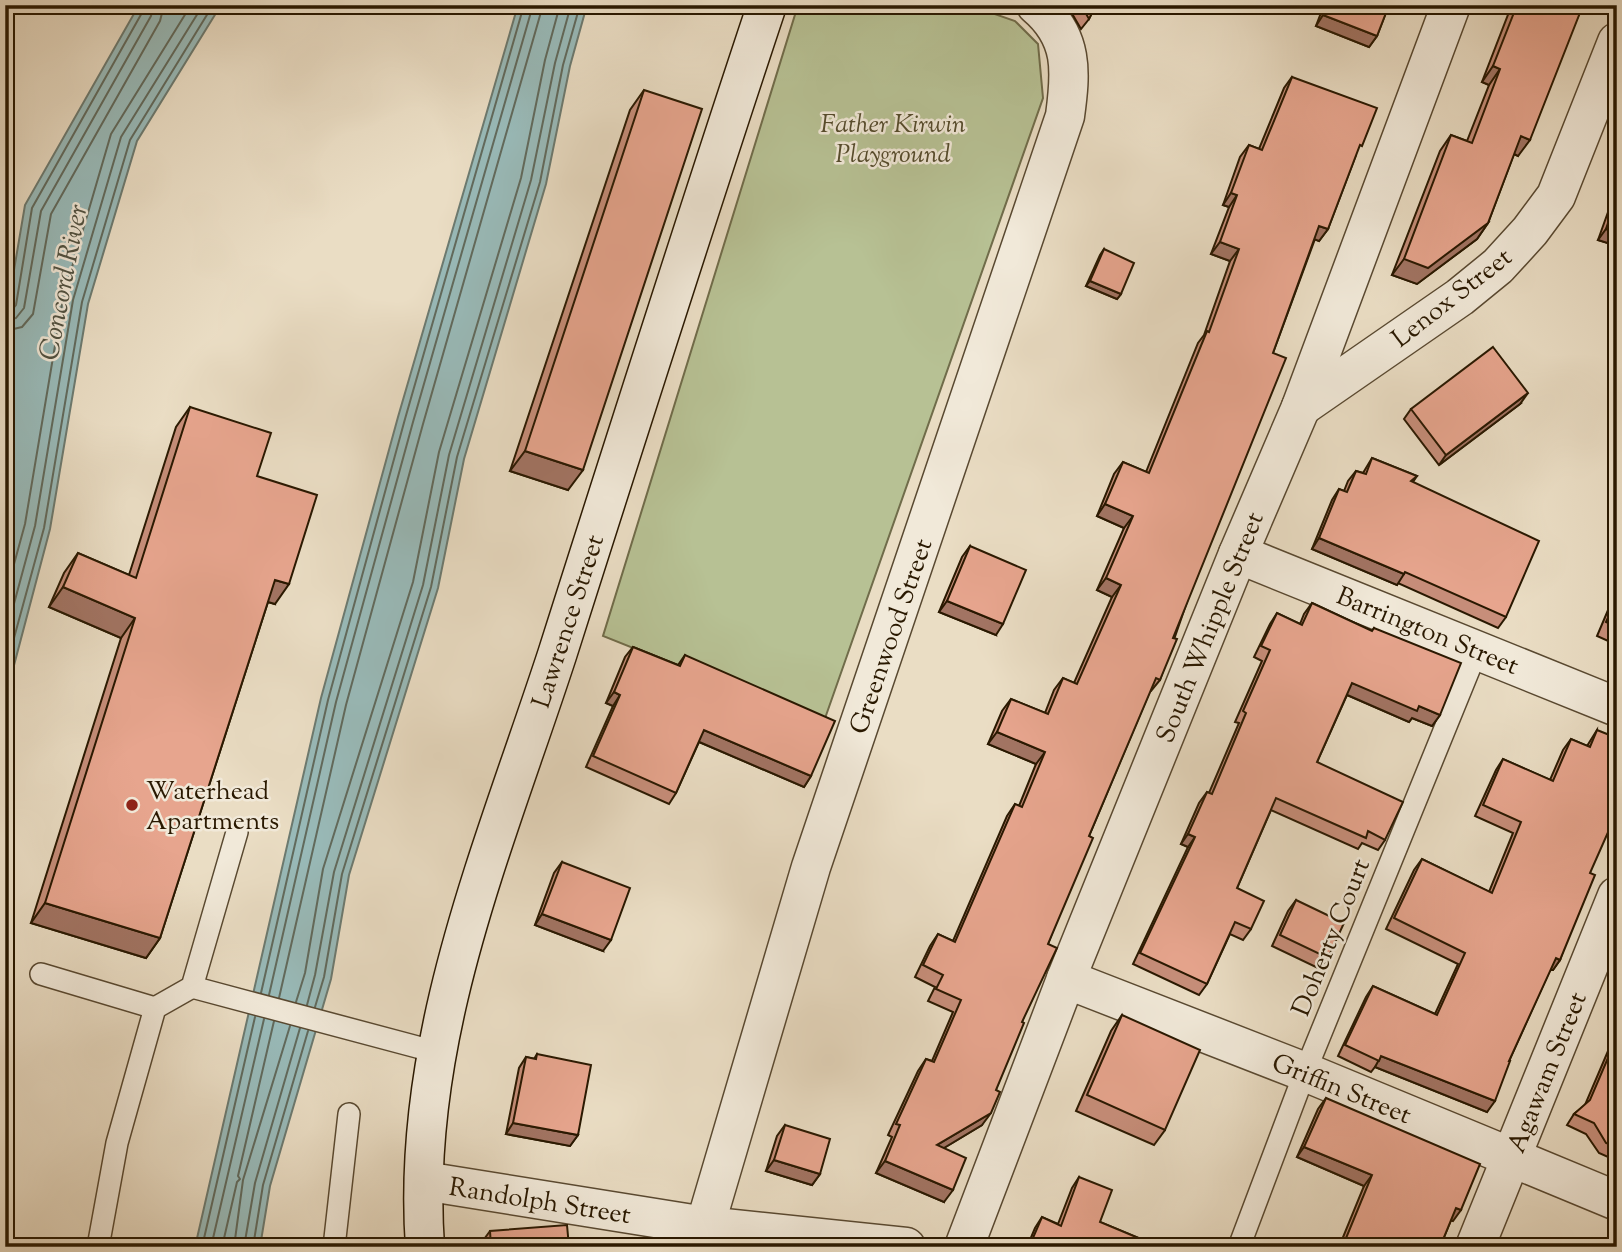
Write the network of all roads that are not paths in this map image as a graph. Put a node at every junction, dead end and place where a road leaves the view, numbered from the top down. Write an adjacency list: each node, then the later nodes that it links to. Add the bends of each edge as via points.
1 (767, 5): 15 (street, Lawrence Street, via 480,880)
2 (1037, 5): 21 (street, Greenwood Street, via 1050,17 1067,48 1070,78 1065,116 811,867)
3 (1451, 5): 5 (street, South Whipple Street)
4 (1617, 42): 5 (street, Lenox Street, via 1556,195 1530,231 1498,266 1460,297)
5 (1301, 407): 6 (street, South Whipple Street)
6 (1238, 554): 7 (street, Barrington Street); 12 (street, South Whipple Street)
7 (1477, 650): 8 (street, Barrington Street); 16 (lane, Doherty Court)
8 (1617, 706)
9 (237, 832): 13 (lane)
10 (1617, 897): 18 (street, Agawam Street)
11 (41, 974): 14 (lane)
12 (1066, 979): 16 (street, Griffin Street); 26 (street, South Whipple Street)
13 (192, 987): 14 (lane); 15 (lane)
14 (155, 1008): 22 (lane, via 117,1143)
15 (436, 1052): 19 (street, Lawrence Street)
16 (1305, 1072): 18 (street, Griffin Street); 27 (lane, Doherty Court)
17 (349, 1114): 23 (lane)
18 (1510, 1158): 20 (street, Griffin Street); 28 (street, Agawam Street)
19 (424, 1181): 21 (street, Randolph Street); 24 (street, Lawrence Street)
20 (1617, 1201)
21 (705, 1226): 25 (street, Randolph Street)
22 (98, 1247)
23 (334, 1247)
24 (425, 1247)
25 (906, 1247)
26 (964, 1247)
27 (1239, 1247)
28 (1475, 1247)

